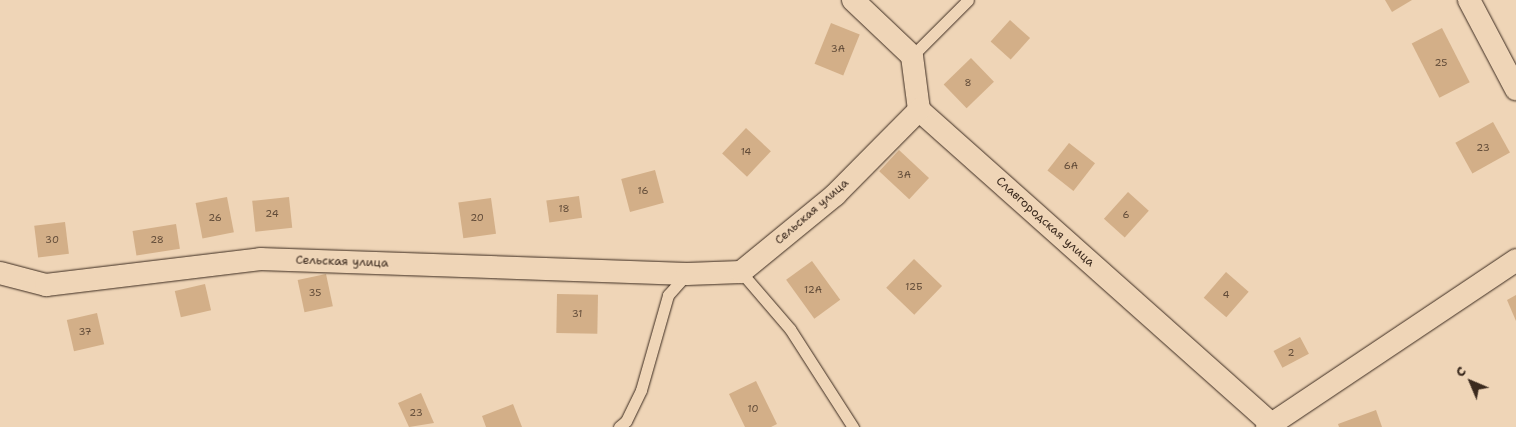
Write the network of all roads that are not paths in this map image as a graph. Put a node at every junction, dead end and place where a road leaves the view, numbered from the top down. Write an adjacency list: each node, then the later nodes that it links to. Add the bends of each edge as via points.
1 (853, 0): 4 (street)
2 (968, 0): 4 (lane)
3 (1469, 0): 5 (street)
4 (912, 56): 6 (street)
5 (1516, 89)
6 (919, 110): 8 (street, Сельская улица, via 835,195); 11 (street, Славгородская улица)
7 (1516, 260): 11 (street)
8 (741, 272): 10 (street, Сельская улица); 13 (lane, via 790,329)
9 (0, 273): 10 (street, Сельская улица, via 46,285 260,259)
10 (687, 274): 12 (lane, via 668,295 648,354 641,390 626,421)
11 (1271, 426)
12 (619, 427)
13 (853, 427)

